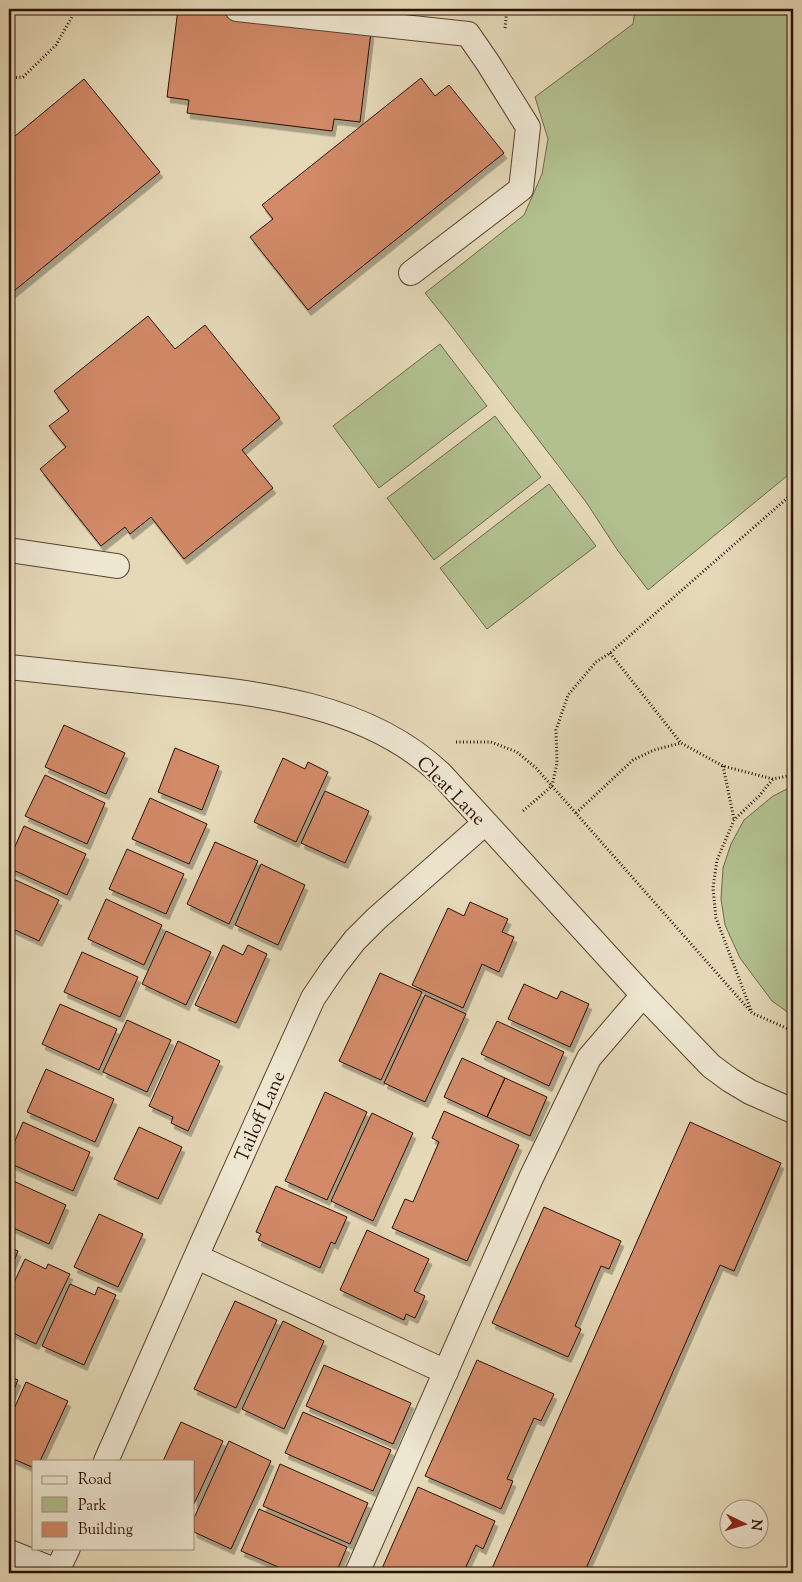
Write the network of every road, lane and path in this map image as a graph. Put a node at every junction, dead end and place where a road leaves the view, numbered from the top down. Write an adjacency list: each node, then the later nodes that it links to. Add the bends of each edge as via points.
1 (237, 9): 4 (lane, via 468,34 488,63 528,127 521,190)
2 (73, 15): 3 (path, via 56,45 23,77)
3 (9, 78)
4 (411, 273)
5 (793, 493): 8 (path)
6 (9, 550): 7 (lane)
7 (117, 566)
8 (610, 653): 10 (path); 15 (path, via 596,662 568,695 556,730 557,763)
9 (9, 667): 11 (lane, Cleat Lane, via 212,688 289,700 352,719)
10 (681, 743): 12 (path); 17 (path, via 633,760)
11 (411, 749): 15 (path, via 462,741 491,742 517,752); 19 (lane, Cleat Lane, via 427,760)
12 (723, 766): 14 (path); 18 (path)
13 (793, 775): 14 (path)
14 (774, 780): 18 (path)
15 (552, 786): 16 (path); 17 (path)
16 (523, 811)
17 (576, 813): 21 (path)
18 (734, 820): 21 (path, via 717,860 713,888 716,918)
19 (485, 822): 20 (lane, Cleat Lane); 24 (lane, Tailoff Lane, via 355,940 313,998)
20 (643, 995): 23 (lane, Cleat Lane, via 711,1066 750,1092); 25 (lane, via 589,1058)
21 (752, 1013): 22 (path)
22 (793, 1030)
23 (793, 1111)
24 (197, 1257): 25 (lane); 26 (lane, Tailoff Lane)
25 (446, 1372): 30 (lane)
26 (106, 1460)
27 (67, 1550): 29 (lane)
28 (9, 1554): 29 (street)
29 (56, 1573)
30 (357, 1573)

